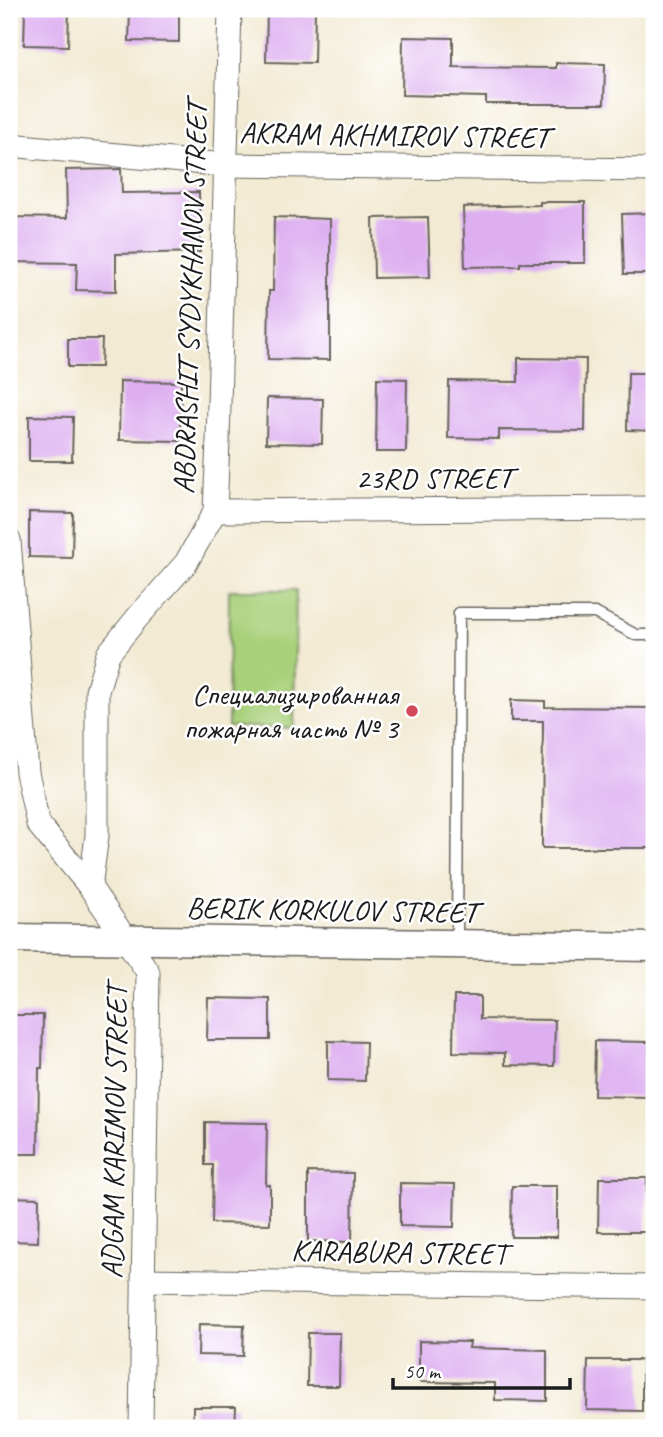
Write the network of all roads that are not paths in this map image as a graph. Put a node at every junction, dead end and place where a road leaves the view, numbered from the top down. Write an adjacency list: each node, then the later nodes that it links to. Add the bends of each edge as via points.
1 (230, 9): 3 (street, ABDRASHIT SYDYKHANOV STREET)
2 (9, 145): 3 (street, AKRAM AKHMIROV STREET)
3 (226, 164): 4 (street, AKRAM AKHMIROV STREET); 6 (street, ABDRASHIT SYDYKHANOV STREET)
4 (654, 170)
5 (654, 508): 6 (street, 23RD STREET)
6 (215, 511): 9 (street, ABDRASHIT SYDYKHANOV STREET, via 186,563 108,654 97,691 97,836)
7 (9, 540): 9 (street, ADGAM KARIMOV STREET, via 27,772 38,824)
8 (654, 635): 12 (lane, via 636,635 596,613 459,612)
9 (90, 887): 11 (street, ADGAM KARIMOV STREET)
10 (9, 938): 11 (street, BERIK KORKULOV STREET)
11 (127, 940): 12 (street, BERIK KORKULOV STREET); 14 (street, ADGAM KARIMOV STREET, via 148,972)
12 (457, 945): 13 (street, BERIK KORKULOV STREET)
13 (654, 947)
14 (143, 1280): 15 (street, KARABURA STREET); 16 (street, ADGAM KARIMOV STREET)
15 (654, 1287)
16 (141, 1428)

